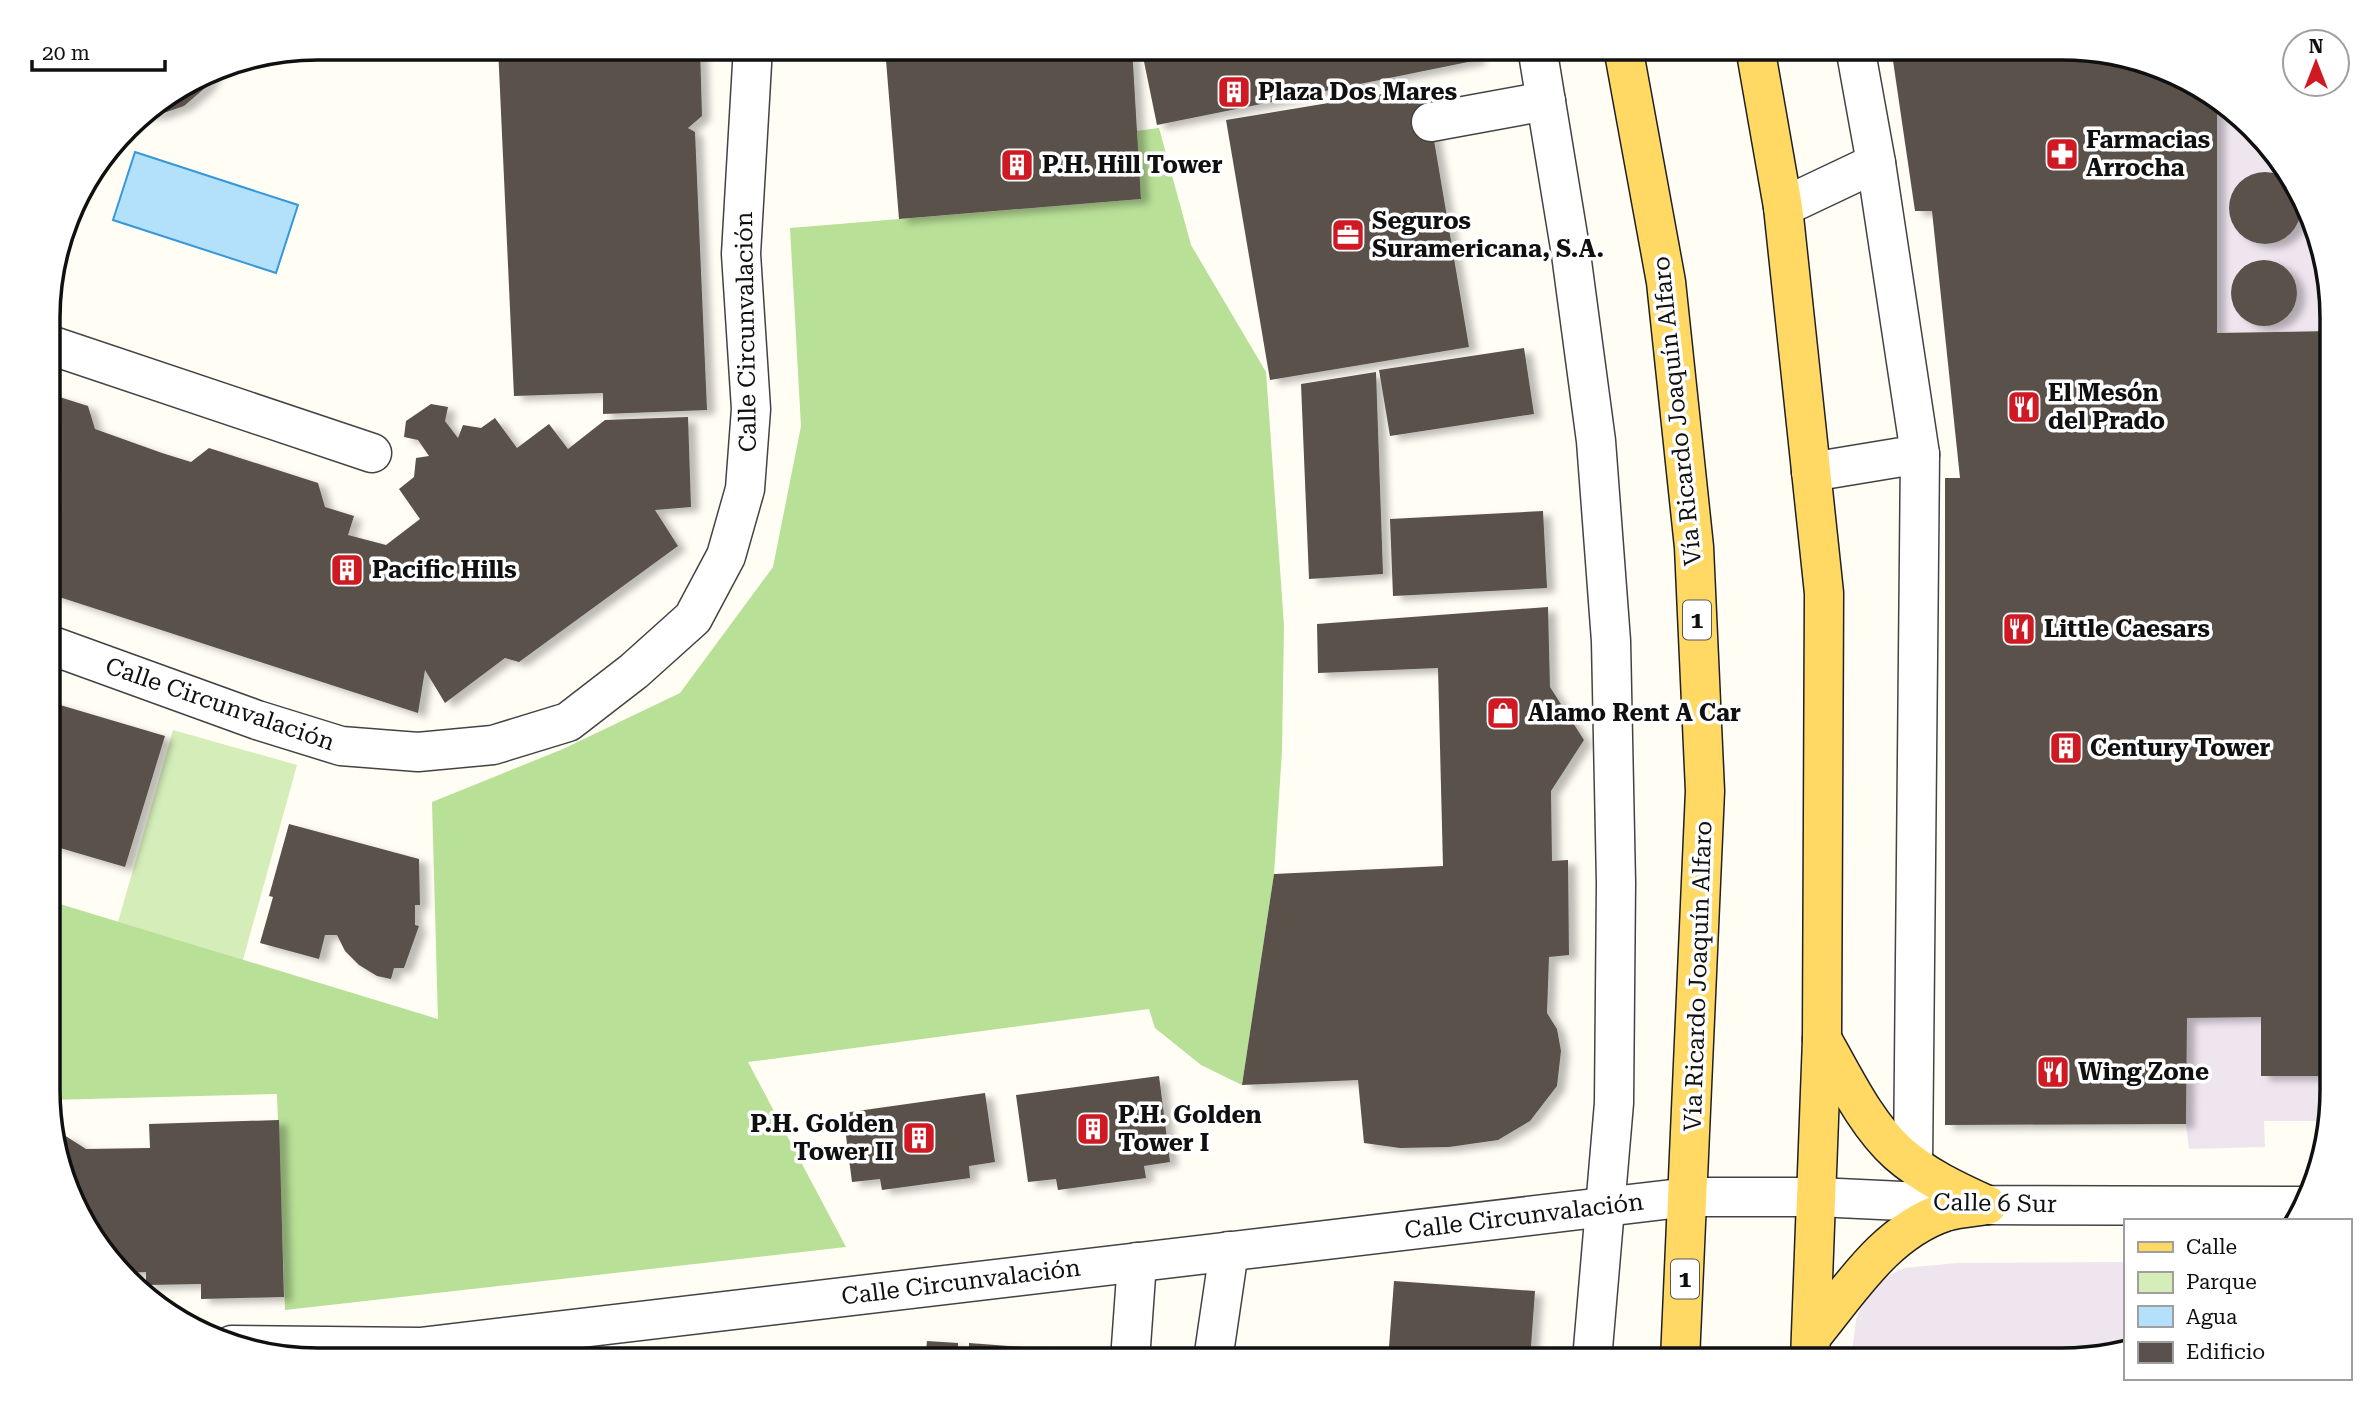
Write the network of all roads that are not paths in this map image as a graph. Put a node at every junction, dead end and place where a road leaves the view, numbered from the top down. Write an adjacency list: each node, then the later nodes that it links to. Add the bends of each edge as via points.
1 (752, 60): 14 (street, Calle Circunvalación, via 741,254 751,409 745,489 726,556 693,618 634,671 568,722 493,745 418,752 341,746)
2 (1539, 60): 6 (street)
3 (1625, 60): 17 (main road, Vía Ricardo Joaquín Alfaro / 1, via 1666,282 1694,547 1705,791)
4 (1757, 60): 9 (main road)
5 (1857, 60): 8 (street)
6 (1546, 101): 7 (street); 20 (street, via 1596,441 1611,641 1616,897 1614,1103)
7 (1431, 122)
8 (1876, 163): 9 (street); 12 (street)
9 (1783, 207): 13 (main road)
10 (60, 348): 11 (street)
11 (372, 453)
12 (1920, 453): 13 (street); 16 (street)
13 (1811, 472): 15 (main road, via 1824,593)
14 (60, 649)
15 (1822, 1039): 16 (main road, via 1875,1127); 18 (main road)
16 (1913, 1164): 19 (main road)
17 (1689, 1197): 18 (street, Calle 6 Sur); 20 (street, Calle Circunvalación); 28 (main road, 1)
18 (1817, 1197): 19 (street, Calle 6 Sur); 29 (main road)
19 (1987, 1205): 21 (street, Calle 6 Sur); 29 (main road, via 1944,1212 1904,1233 1871,1262)
20 (1606, 1206): 22 (street, Calle Circunvalación); 27 (street)
21 (2292, 1206)
22 (1229, 1251): 23 (street, Calle Circunvalación); 26 (street)
23 (1137, 1262): 24 (street, Calle Circunvalación); 25 (street)
24 (463, 1348)
25 (1131, 1348)
26 (1215, 1348)
27 (1593, 1348)
28 (1681, 1348)
29 (1811, 1348)

